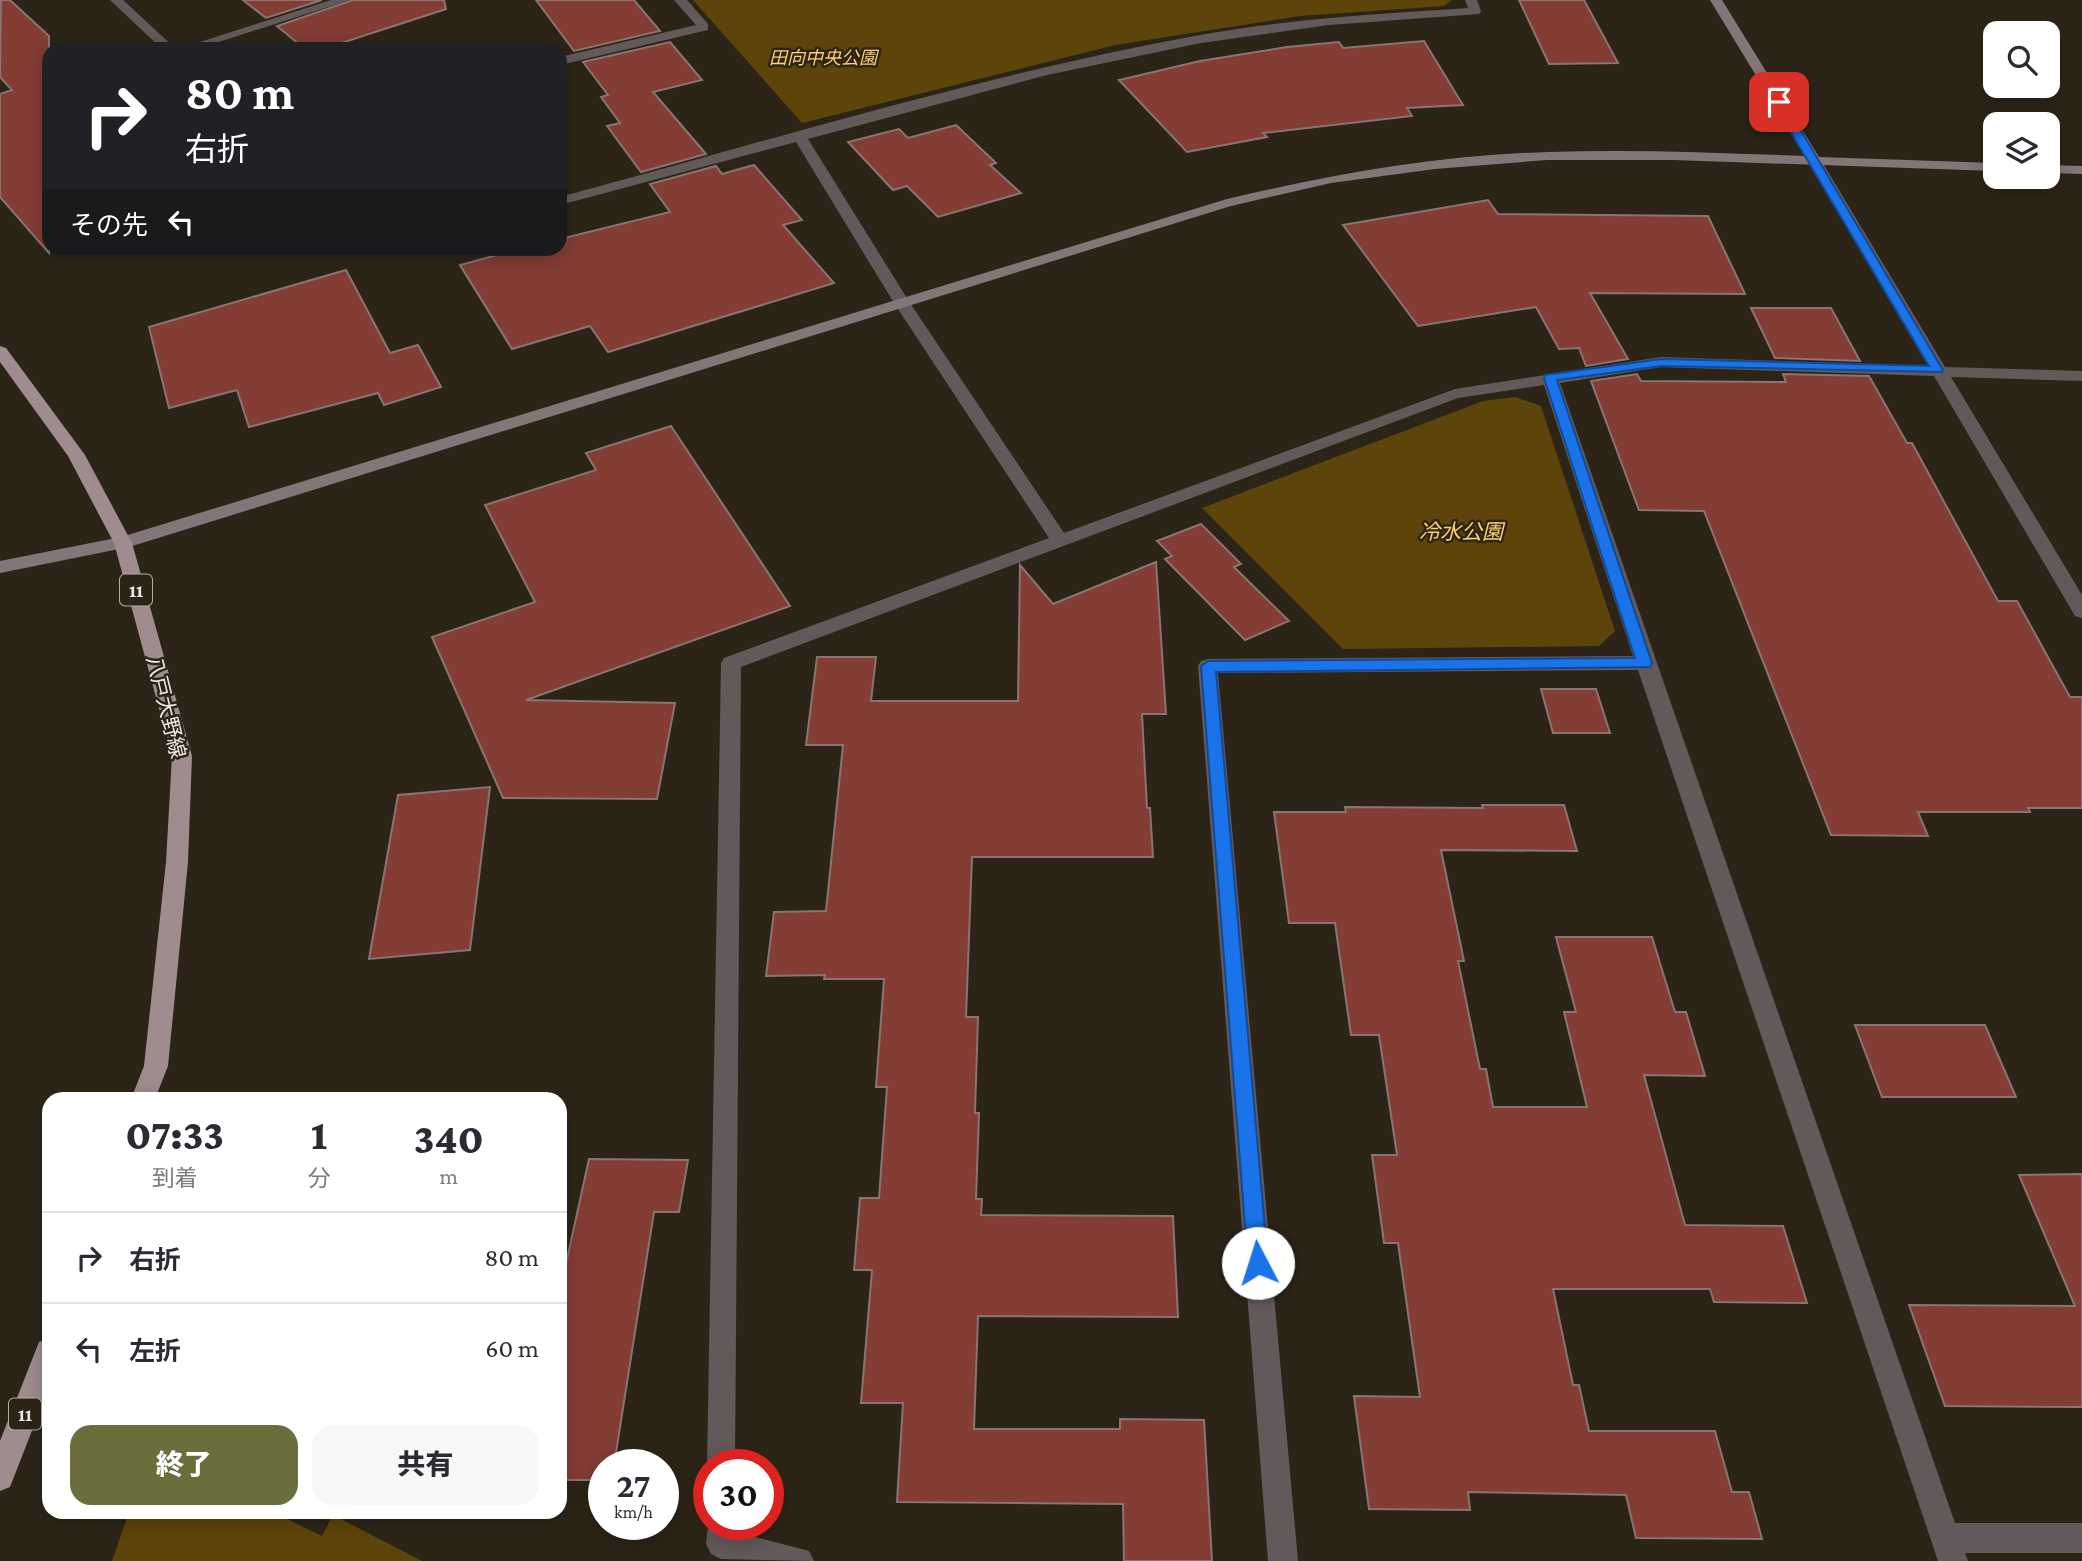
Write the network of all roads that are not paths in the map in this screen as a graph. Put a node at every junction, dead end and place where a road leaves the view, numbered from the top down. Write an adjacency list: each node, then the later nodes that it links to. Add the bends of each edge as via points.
1 (116, 0): 6 (street)
2 (344, 0): 7 (street)
3 (680, 0): 8 (street, via 704,27)
4 (1471, 0): 9 (street, via 1475,11 1329,21 1192,40 1045,71)
5 (1716, 0): 10 (street)
6 (162, 42)
7 (207, 42)
8 (567, 59)
9 (799, 136): 14 (street); 15 (street)
10 (1814, 160): 11 (street); 15 (street, via 1547,156 1331,179 1227,203); 17 (street)
11 (1983, 167)
12 (2060, 169): 13 (street)
13 (2082, 170)
14 (567, 199)
15 (902, 303): 20 (street); 21 (street)
16 (0, 351): 21 (main road, 八戸大野線 / 11, via 76,456)
17 (1937, 370): 18 (street); 19 (street, via 1661,362); 23 (street)
18 (2082, 376)
19 (1550, 378): 20 (street, via 1455,394); 24 (street)
20 (1061, 542): 27 (street, via 731,663)
21 (123, 543): 22 (street); 25 (main road, 八戸大野線 / 11, via 182,757 177,862 156,1066)
22 (0, 567)
23 (2082, 611)
24 (1645, 663): 31 (street); 33 (street, via 1208,666)
25 (147, 1092)
26 (42, 1369): 28 (main road, 11)
27 (722, 1449)
28 (0, 1477)
29 (2082, 1538): 31 (street)
30 (720, 1540): 32 (street, via 720,1544)
31 (1950, 1549)
32 (799, 1561)
33 (1283, 1561)

